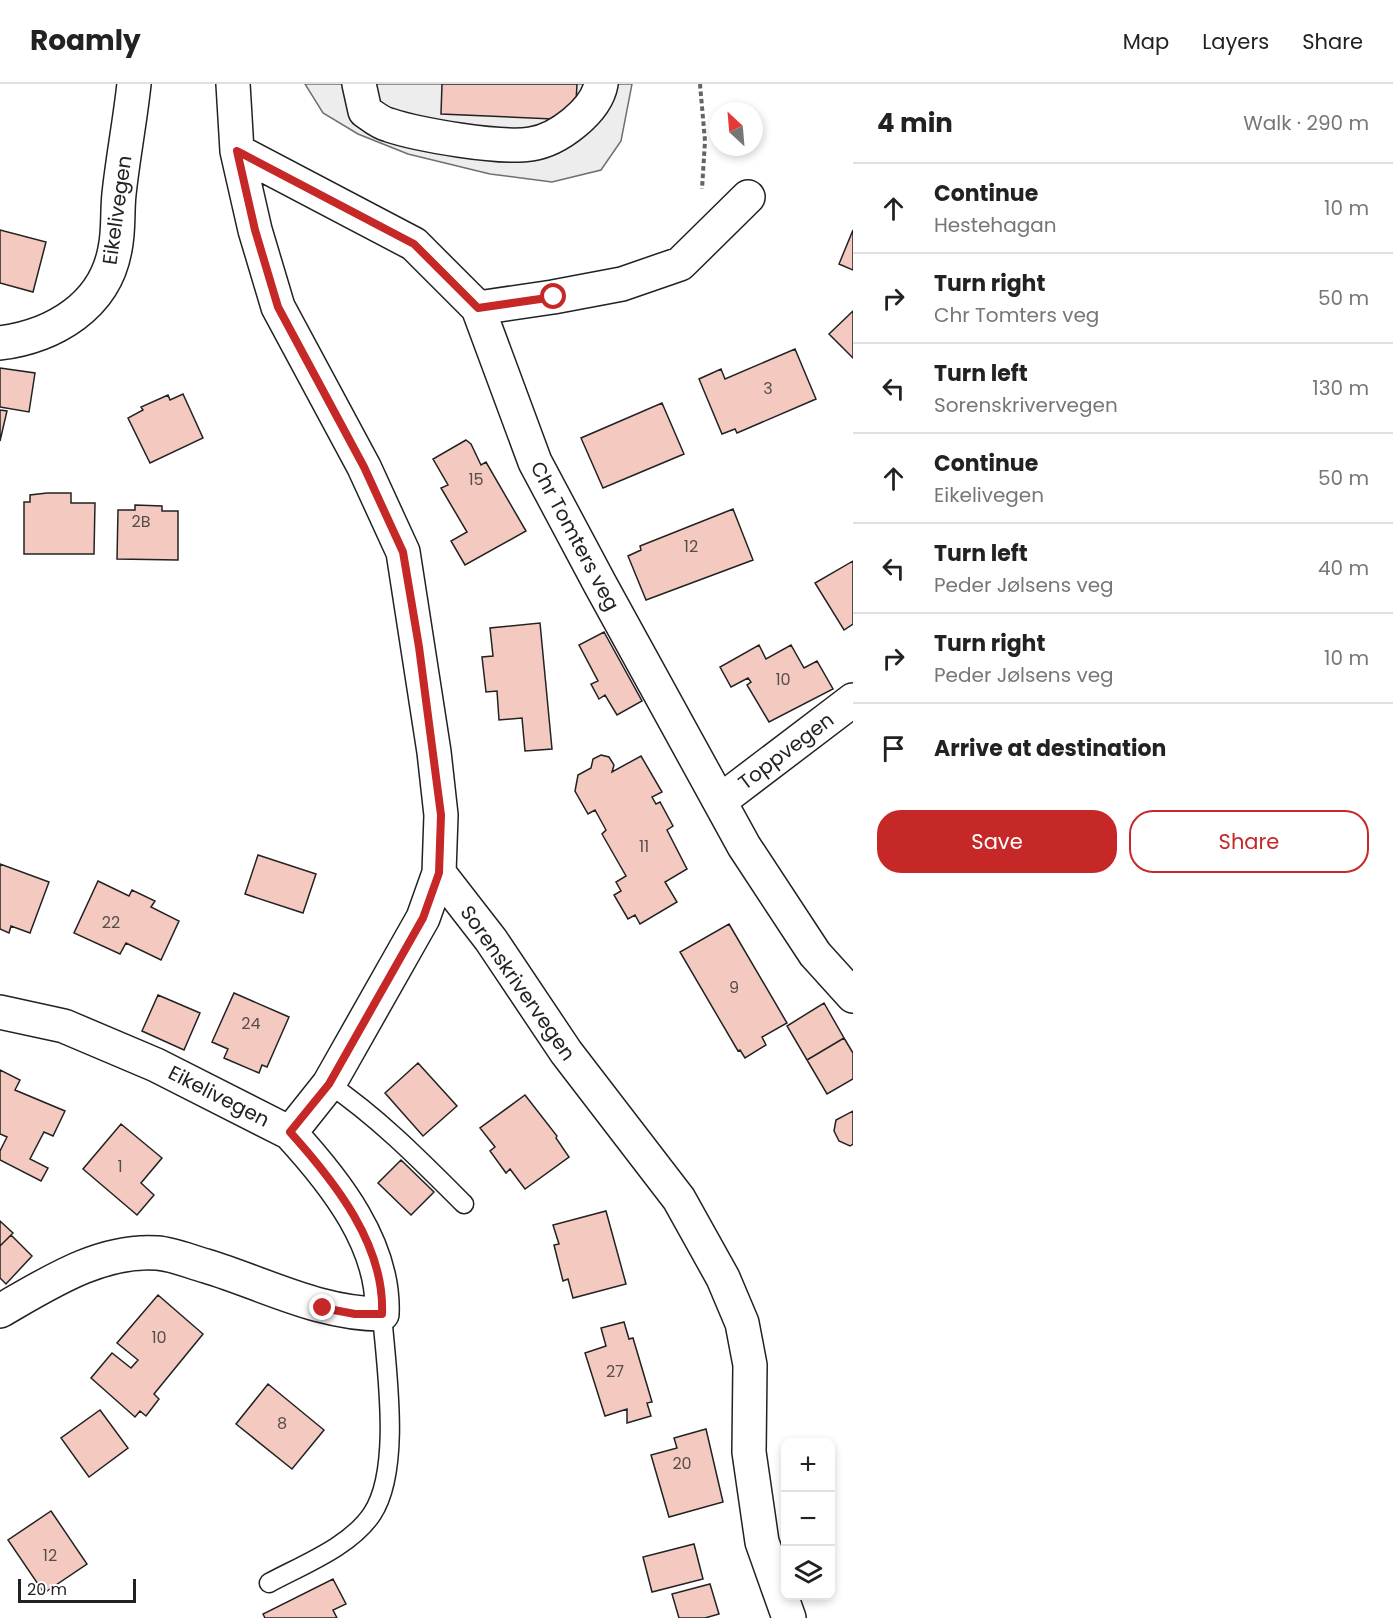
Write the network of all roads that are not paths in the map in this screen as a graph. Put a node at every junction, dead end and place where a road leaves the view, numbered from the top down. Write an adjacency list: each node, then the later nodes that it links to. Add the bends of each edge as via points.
1 (134, 84): 8 (street, Eikelivegen, via 119,193 116,249 105,283 84,308 60,325 29,339)
2 (232, 84): 5 (street)
3 (359, 84): 4 (street, via 365,111 387,125 475,142 532,144 574,125 598,95)
4 (601, 84)
5 (237, 151): 7 (street, Chr Tomters veg, via 414,244); 11 (street, via 278,307 364,467 403,552 434,752 441,815)
6 (748, 197): 7 (street, via 680,264 622,284)
7 (478, 308): 10 (street, Chr Tomters veg, via 535,462)
8 (0, 343)
9 (853, 700): 10 (street, Toppvegen)
10 (720, 801): 12 (street, Chr Tomters veg, via 744,846 815,954)
11 (439, 873): 14 (street, Eikelivegen, via 423,918); 20 (street, Sorenskrivervegen, via 566,1052 679,1199 723,1278 742,1323 750,1365 749,1452 762,1542)
12 (853, 996)
13 (0, 1012): 15 (street, Eikelivegen, via 74,1030 156,1065)
14 (329, 1084): 15 (street, Eikelivegen); 16 (lane, via 379,1122)
15 (290, 1132): 18 (street, via 320,1165 367,1244 380,1273)
16 (464, 1204)
17 (0, 1311): 18 (street, via 72,1271 117,1258 157,1253 323,1308)
18 (382, 1314): 19 (lane, via 390,1417 387,1472 378,1503 371,1516 334,1547)
19 (269, 1583)
20 (789, 1618)

